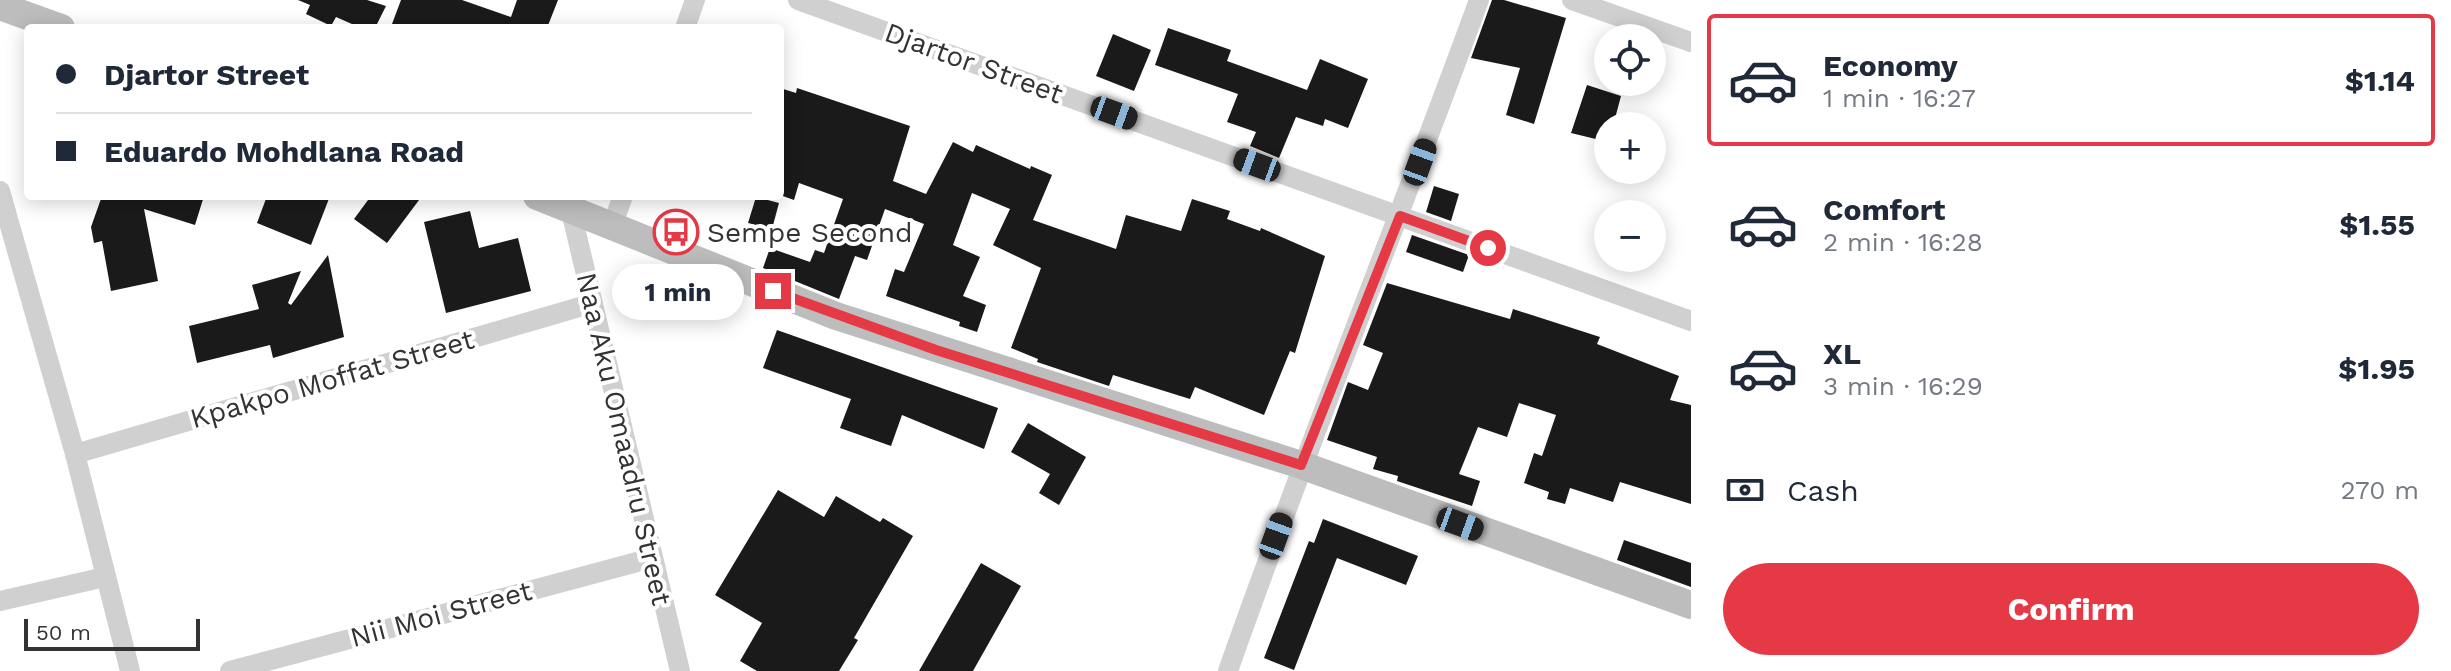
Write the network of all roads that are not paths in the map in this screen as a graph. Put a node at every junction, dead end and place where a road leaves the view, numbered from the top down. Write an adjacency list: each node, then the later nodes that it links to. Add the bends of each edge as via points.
1 (695, 0): 7 (street)
2 (798, 0): 13 (street, Djartor Street)
3 (1479, 0): 13 (street)
4 (1572, 0): 8 (street)
5 (0, 6): 6 (main road)
6 (50, 24)
7 (686, 24)
8 (1691, 42)
9 (0, 191): 17 (street)
10 (549, 200): 12 (main road)
11 (622, 200): 14 (street)
12 (570, 207): 14 (main road); 15 (street, Naa Aku Omaadru Street)
13 (1400, 216): 16 (street, Djartor Street); 18 (street)
14 (612, 226): 18 (main road, via 836,316)
15 (590, 304): 17 (street, Kpakpo Moffat Street); 19 (street, Naa Aku Omaadru Street)
16 (1691, 321)
17 (75, 454): 20 (street)
18 (1301, 465): 22 (main road); 26 (street)
19 (652, 558): 24 (street, Nii Moi Street); 25 (street, Naa Aku Omaadru Street)
20 (105, 577): 21 (street); 23 (street)
21 (0, 601)
22 (1691, 605)
23 (130, 671)
24 (230, 671)
25 (680, 671)
26 (1228, 671)

